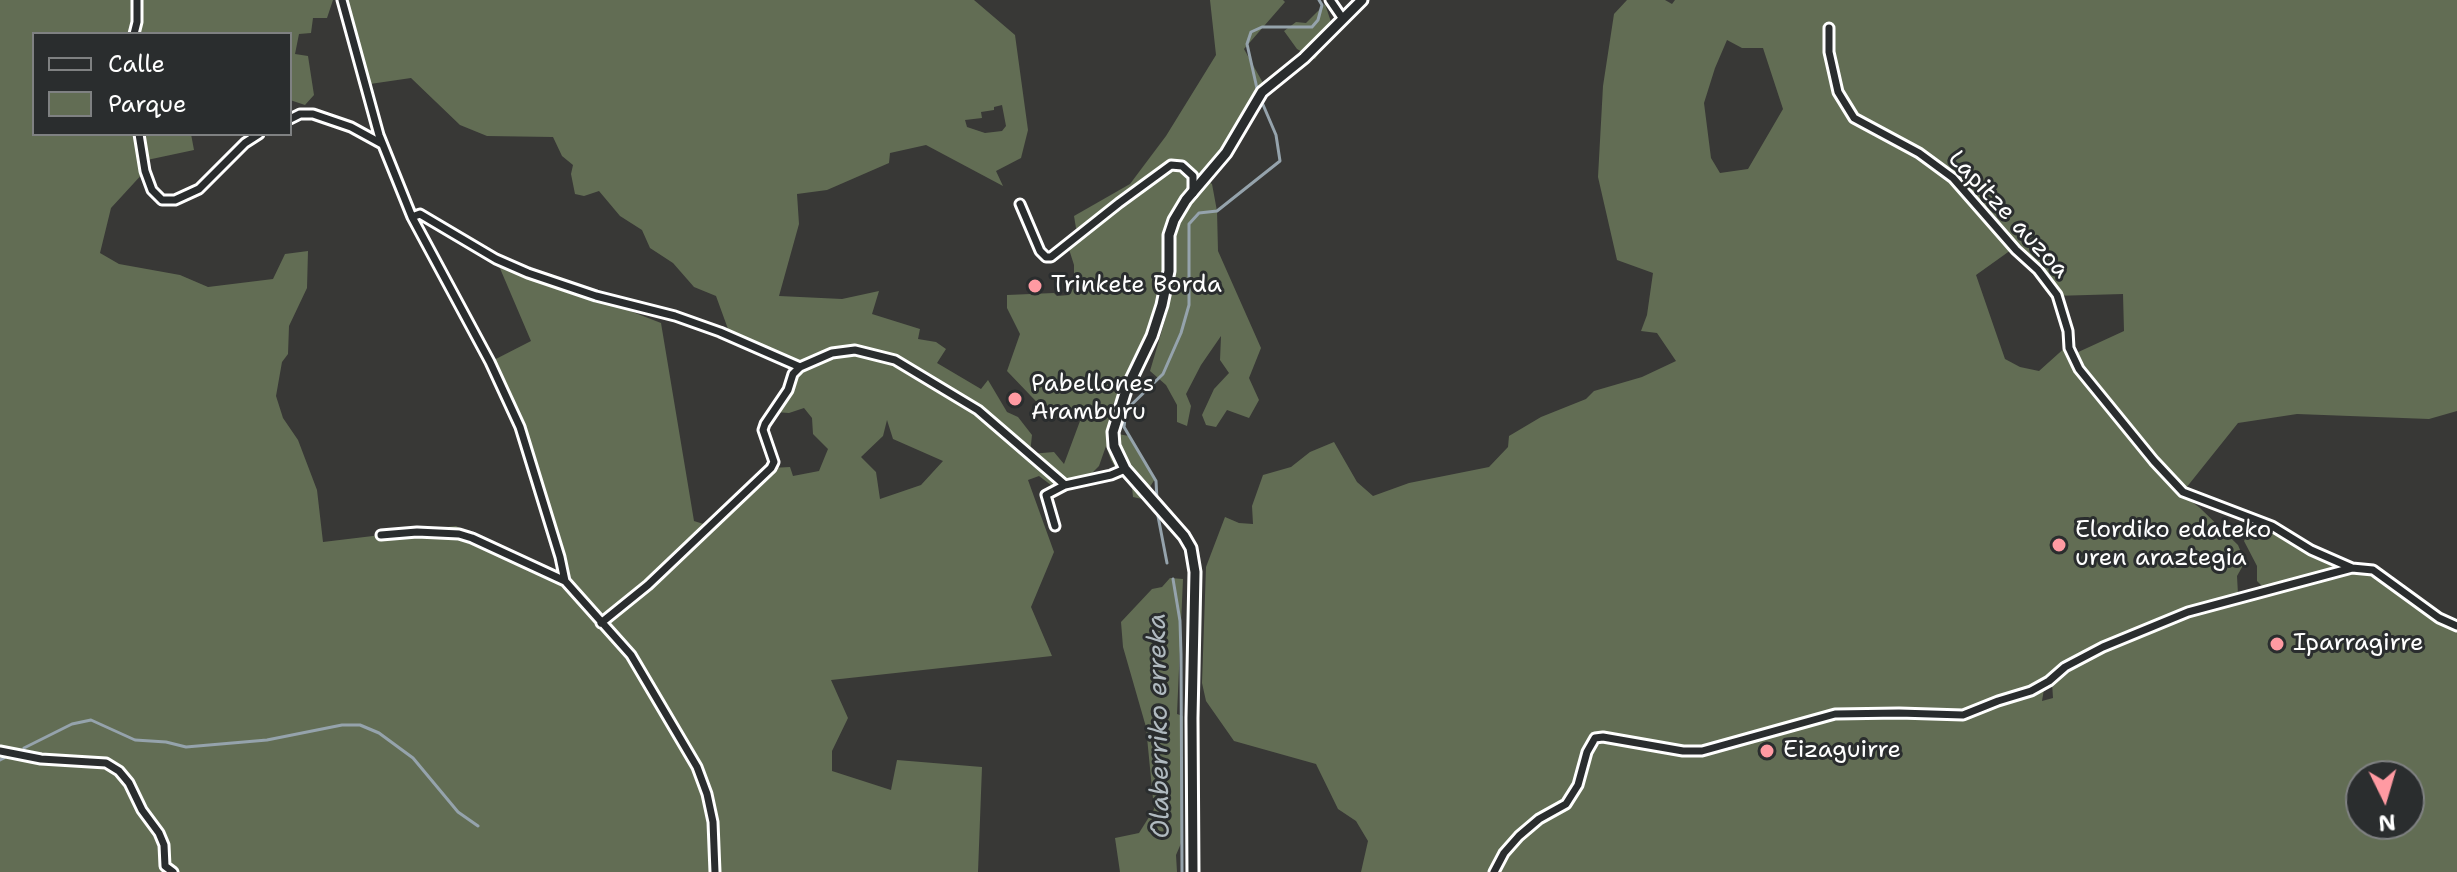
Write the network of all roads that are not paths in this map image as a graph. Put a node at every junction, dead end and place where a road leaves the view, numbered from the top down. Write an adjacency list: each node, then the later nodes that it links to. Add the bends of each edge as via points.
1 (137, 0): 7 (street)
2 (342, 0): 11 (street)
3 (1362, 0): 5 (street)
4 (1332, 2): 5 (street)
5 (1343, 19): 12 (street, via 1262,92 1226,153)
6 (1829, 28): 20 (street, Lapitze auzoa, via 1838,92 1854,118 1953,178 2038,270 2057,295 2079,369 2183,492 2272,526)
7 (134, 32)
8 (292, 118): 11 (street, via 313,114)
9 (139, 136): 10 (street, via 152,190 162,200 175,200 199,189)
10 (256, 136)
11 (382, 144): 14 (street)
12 (1193, 193): 13 (street, via 1193,176 1182,166 1171,165 1051,257 1040,251); 16 (street, via 1174,220 1162,305 1112,435)
13 (1020, 204)
14 (412, 217): 15 (street, via 420,214 528,273 675,316); 21 (street, via 520,427)
15 (800, 367): 17 (street, via 846,350 895,360 978,410); 22 (street, via 763,430 774,462 771,468)
16 (1125, 469): 17 (street); 27 (street, via 1191,548)
17 (1065, 485): 18 (street, via 1046,495)
18 (1055, 526)
19 (381, 535): 21 (street, via 459,534)
20 (2352, 568): 23 (street, Lapitze auzoa, via 2373,570); 28 (street, via 2188,612 2103,647 2031,691 1963,715 1835,714 1702,751 1595,738 1566,804 1519,836)
21 (565, 581): 22 (street)
22 (601, 623): 26 (street, via 631,655 697,767 713,822)
23 (2457, 626)
24 (0, 751): 25 (street, via 106,763 119,771 159,833 165,866)
25 (173, 872)
26 (715, 872)
27 (1193, 872)
28 (1494, 872)

